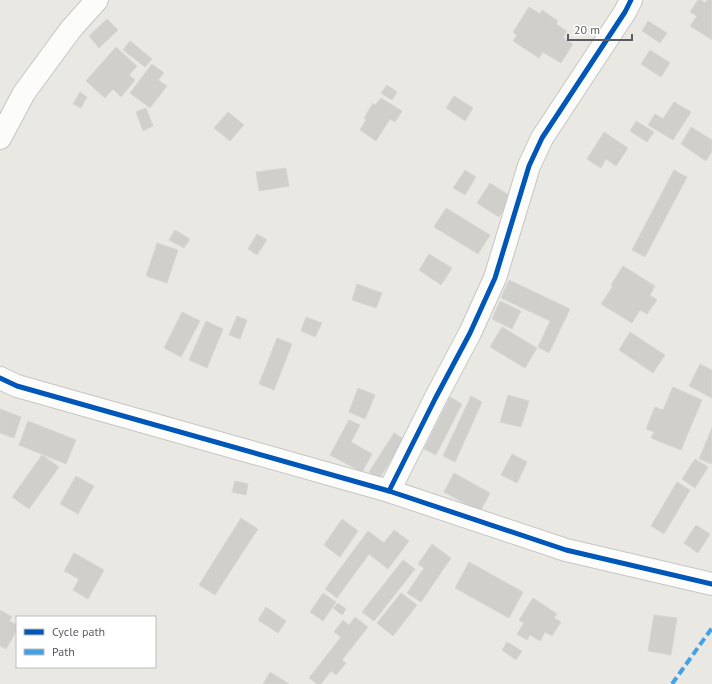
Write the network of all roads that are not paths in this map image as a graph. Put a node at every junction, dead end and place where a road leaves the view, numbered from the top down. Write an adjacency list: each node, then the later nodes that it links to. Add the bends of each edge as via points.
1 (97, 0): 3 (street, via 71,29 24,94)
2 (631, 0): 5 (street, via 542,138 529,166 495,278 470,333)
3 (0, 138)
4 (0, 378): 5 (street, via 24,389)
5 (389, 491): 6 (street, via 566,550)
6 (712, 584)

